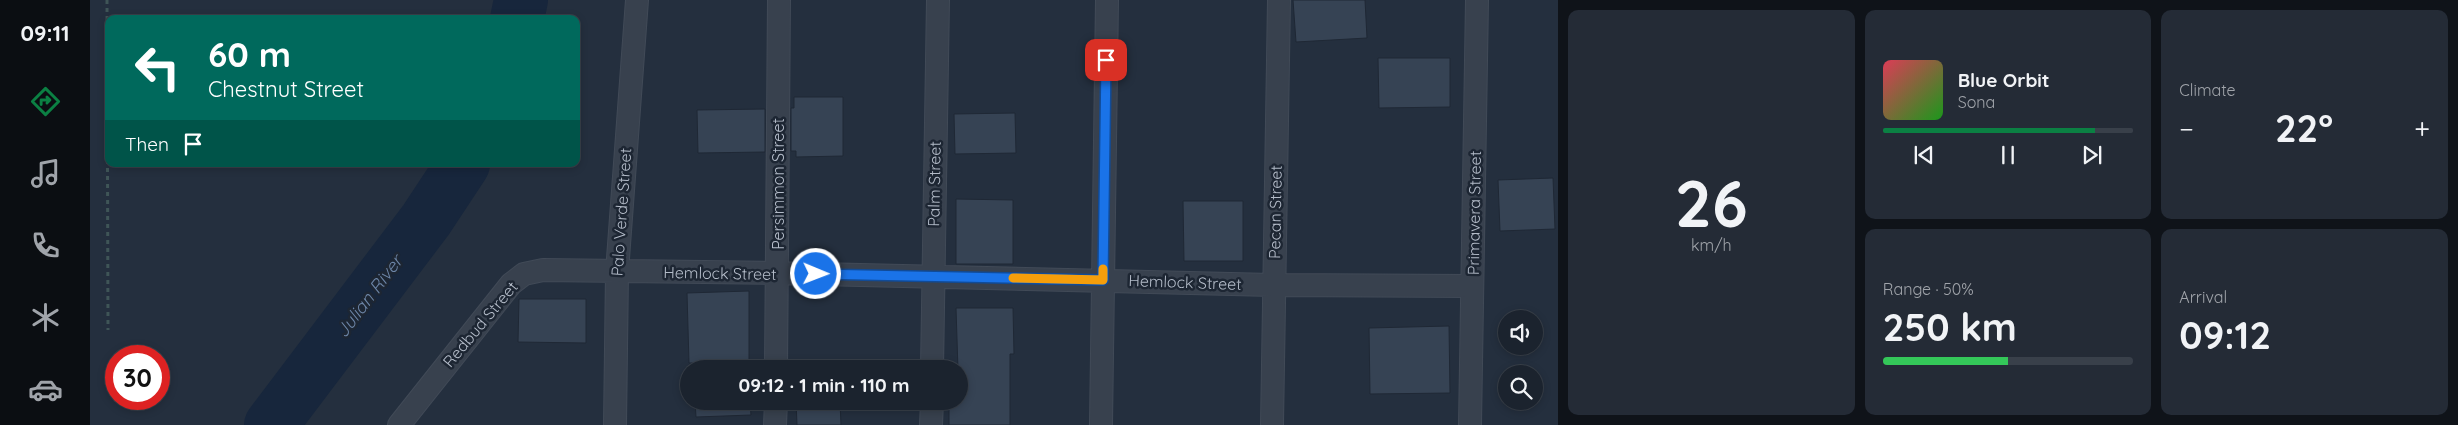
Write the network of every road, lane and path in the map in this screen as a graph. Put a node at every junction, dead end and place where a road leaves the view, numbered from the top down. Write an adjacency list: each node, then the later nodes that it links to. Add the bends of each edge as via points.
1 (106, 0): 8 (path)
2 (637, 0): 10 (street, Palo Verde Street)
3 (779, 0): 11 (street, Persimmon Street)
4 (938, 0): 12 (street, Palm Street)
5 (1108, 0): 13 (street)
6 (1279, 0): 14 (street, Pecan Street)
7 (1477, 0): 15 (street, Primavera Street)
8 (106, 15)
9 (107, 167): 16 (path)
10 (616, 272): 11 (street, Hemlock Street); 21 (street, Redbud Street, via 543,270 524,274 511,284); 22 (street, Palo Verde Street)
11 (777, 273): 12 (street, Hemlock Street); 17 (street, Persimmon Street)
12 (932, 277): 13 (street, Hemlock Street); 18 (street, Palm Street)
13 (1103, 280): 14 (street, Hemlock Street); 25 (street)
14 (1274, 285): 15 (street, Hemlock Street); 26 (street, Pecan Street)
15 (1472, 286): 27 (street, Primavera Street)
16 (108, 330)
17 (776, 360)
18 (932, 360)
19 (776, 410): 23 (street)
20 (932, 410): 24 (street)
21 (399, 425)
22 (614, 425)
23 (775, 425)
24 (931, 425)
25 (1101, 425)
26 (1272, 425)
27 (1470, 425)

